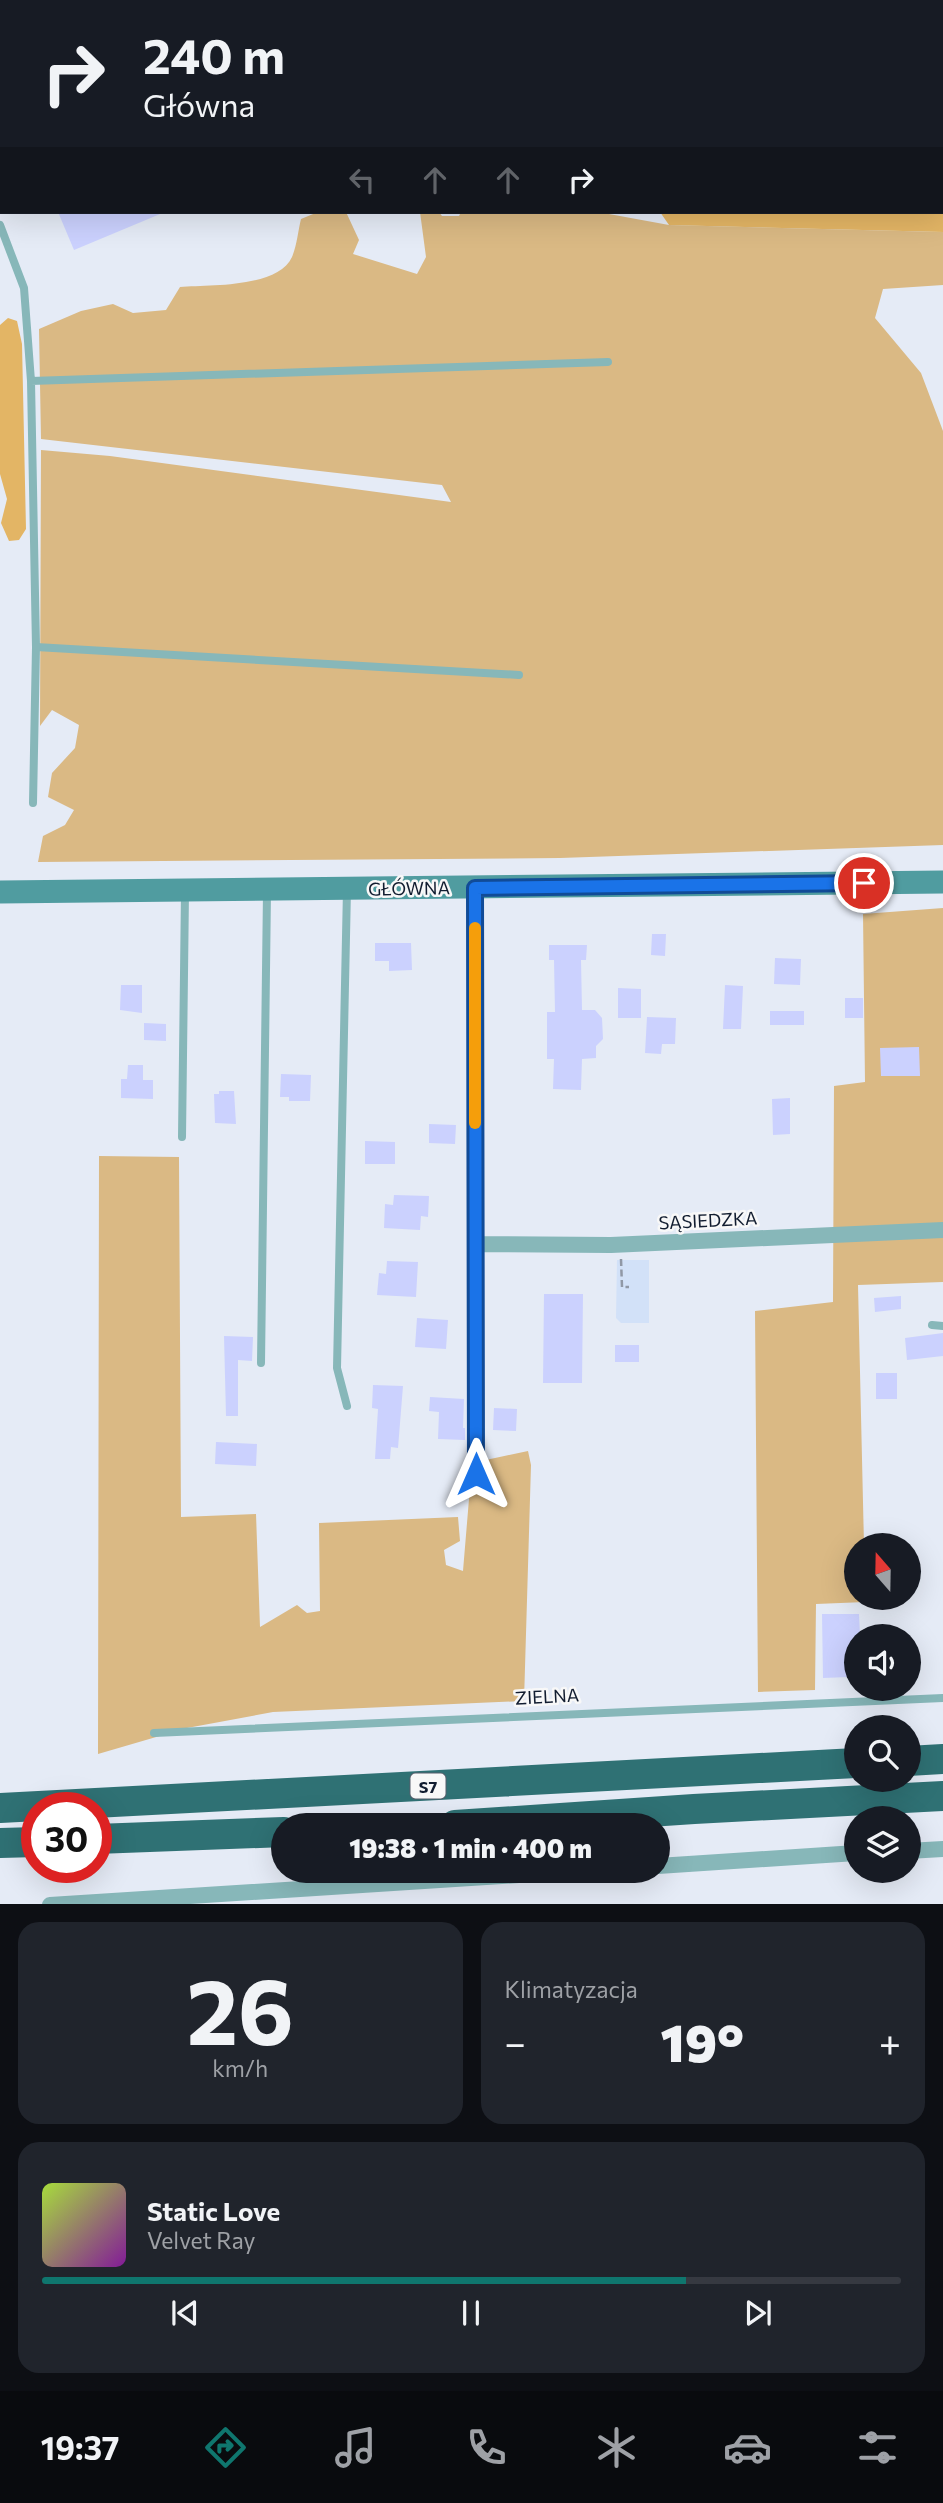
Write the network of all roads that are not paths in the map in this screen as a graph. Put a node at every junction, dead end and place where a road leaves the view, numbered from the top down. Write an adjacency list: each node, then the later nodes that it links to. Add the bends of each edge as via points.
1 (0, 225): 3 (lane, via 24,288)
2 (608, 362): 3 (lane)
3 (31, 381): 4 (lane)
4 (36, 648): 5 (lane); 6 (lane)
5 (519, 675)
6 (33, 803)
7 (943, 882): 8 (main road, GŁÓWNA)
8 (475, 888): 11 (main road, GŁÓWNA); 15 (street)
9 (185, 889): 10 (main road, GŁÓWNA); 12 (main road, GŁÓWNA); 13 (lane)
10 (267, 889): 11 (main road, GŁÓWNA); 18 (lane)
11 (347, 889): 19 (lane, via 337,1368)
12 (0, 892)
13 (182, 1138)
14 (943, 1230): 15 (street, SĄSIEDZKA, via 611,1245)
15 (475, 1244): 20 (street)
16 (932, 1325): 17 (lane)
17 (943, 1326)
18 (261, 1363)
19 (347, 1406)
20 (476, 1474)
21 (943, 1698): 22 (lane, ZIELNA)
22 (154, 1733)
23 (943, 1759): 24 (highway)
24 (921, 1760)
25 (844, 1764): 27 (highway, S7)
26 (943, 1796): 28 (highway)
27 (0, 1808)
28 (634, 1813)
29 (271, 1832): 30 (highway)
30 (112, 1838)
31 (21, 1842): 32 (highway)
32 (0, 1843)
33 (943, 1849): 34 (street)
34 (921, 1850)
35 (844, 1854): 36 (street)
36 (670, 1865)
37 (393, 1883): 38 (street)
38 (66, 1904)

